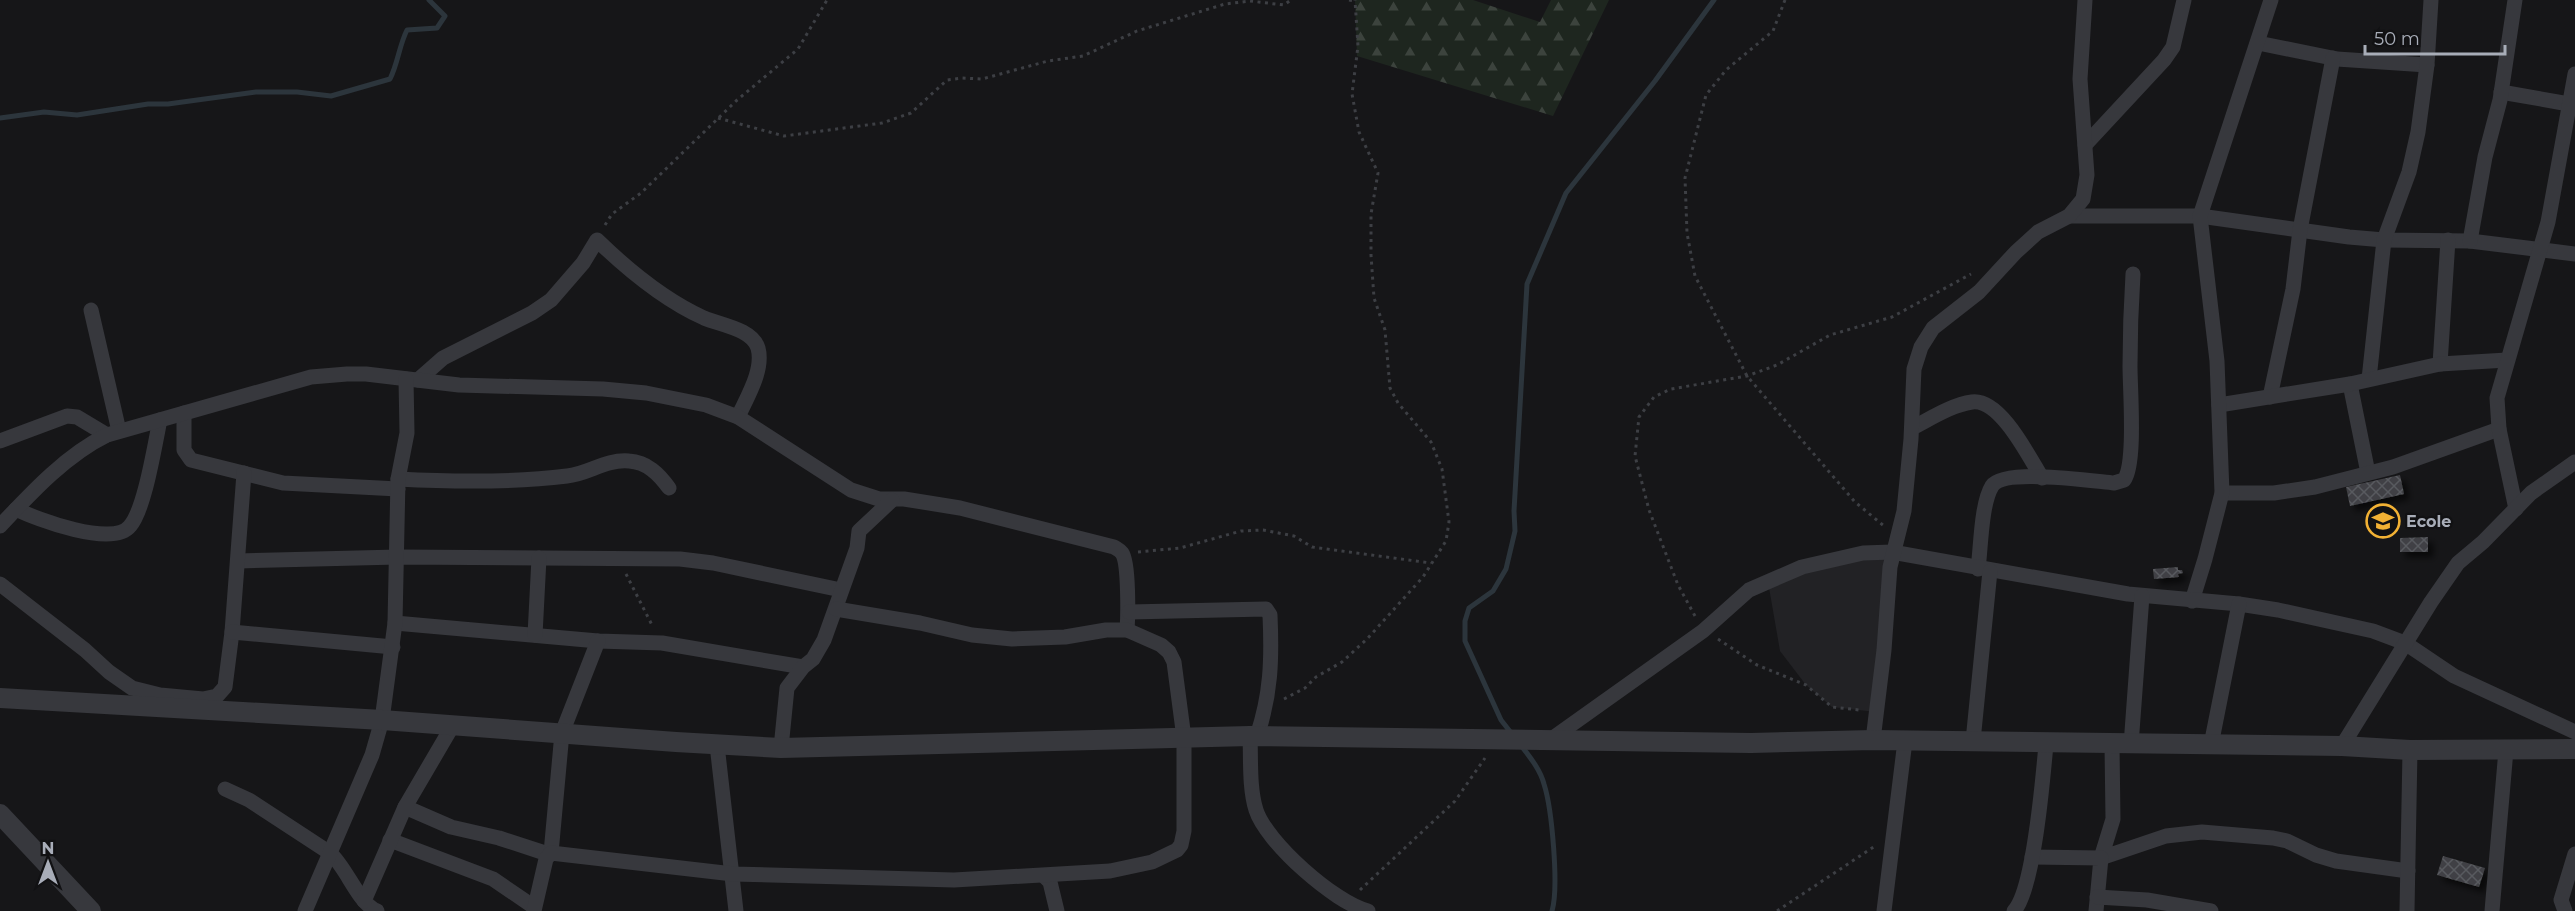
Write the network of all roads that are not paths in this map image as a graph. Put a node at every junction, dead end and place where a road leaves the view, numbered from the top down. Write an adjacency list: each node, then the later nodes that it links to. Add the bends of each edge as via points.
1 (2085, 0): 12 (street, via 2080,79)
2 (2184, 0): 12 (street, via 2169,54)
3 (2271, 0): 6 (street)
4 (2431, 0): 8 (street)
5 (2515, 0): 10 (street)
6 (2258, 43): 7 (street); 14 (street)
7 (2333, 58): 8 (street); 15 (street)
8 (2427, 65): 16 (street, via 2414,152)
9 (2575, 75): 11 (street)
10 (2501, 92): 11 (street); 18 (street)
11 (2569, 104): 19 (street)
12 (2085, 145): 13 (street, via 2087,175 2083,199)
13 (2069, 216): 14 (street); 33 (street, via 2038,232 1979,292 1933,328 1914,369)
14 (2200, 216): 15 (street); 29 (street)
15 (2300, 230): 16 (street); 28 (street, via 2293,289)
16 (2384, 240): 17 (street); 25 (street)
17 (2448, 240): 18 (street); 24 (street)
18 (2470, 241): 19 (street)
19 (2540, 249): 20 (street); 23 (street)
20 (2575, 254)
21 (2133, 274): 40 (street, via 2128,475 2114,483)
22 (91, 310): 35 (street)
23 (2507, 360): 24 (street); 34 (street, via 2498,398)
24 (2440, 364): 25 (street)
25 (2369, 379): 27 (street)
26 (412, 380): 30 (street, via 366,374 311,377); 31 (street, via 646,393 706,405); 31 (street, via 443,358 551,300 584,263 597,240 671,300 754,338 759,361); 41 (street)
27 (2350, 384): 28 (street); 39 (street)
28 (2270, 398): 29 (street)
29 (2219, 405): 43 (street)
30 (184, 412): 32 (street); 38 (street, via 187,458)
31 (738, 417): 44 (street, via 851,490 879,500)
32 (160, 420): 35 (street); 45 (street, via 145,487 134,520 125,531 76,530 37,520)
33 (1912, 428): 40 (street, via 1974,401 1987,405 2010,426); 48 (street, via 1904,511)
34 (2499, 429): 39 (street); 46 (street)
35 (113, 433): 36 (street, via 68,416); 45 (street, via 85,447)
36 (0, 441)
37 (2575, 462): 46 (street, via 2531,493)
38 (244, 473): 41 (street, via 301,485); 51 (street)
39 (2368, 473): 43 (street, via 2301,490)
40 (2042, 478): 52 (street, via 2016,476 1992,485 1985,509)
41 (398, 484): 42 (street, via 517,482 575,476 593,466 627,460 654,470); 49 (street)
42 (669, 488)
43 (2222, 493): 56 (street)
44 (892, 500): 54 (street, via 859,531 857,548); 59 (street, via 960,508 1114,547 1121,551 1124,561)
45 (16, 509): 47 (street)
46 (2516, 509): 65 (street, via 2458,563)
47 (0, 526)
48 (1892, 552): 52 (street); 75 (street, via 1833,559 1781,574 1749,590 1703,630); 76 (street)
49 (398, 557): 50 (street); 51 (street); 60 (street)
50 (539, 558): 54 (street, via 680,559); 63 (street)
51 (238, 561): 62 (street)
52 (1984, 570): 55 (street); 78 (street)
53 (0, 584): 62 (street, via 132,688 160,695 203,699 217,696 225,687)
54 (841, 590): 58 (street)
55 (2142, 596): 56 (street); 81 (street)
56 (2192, 601): 57 (street)
57 (2239, 604): 65 (street, via 2325,619); 82 (street)
58 (836, 609): 61 (street, via 995,638 1039,639); 67 (street, via 824,640)
59 (1129, 612): 61 (street); 73 (street, via 1266,609 1270,615 1271,672 1266,707)
60 (395, 623): 63 (street); 66 (street)
61 (1127, 630): 74 (street, via 1169,652 1174,662)
62 (232, 632): 66 (street)
63 (535, 635): 64 (street)
64 (598, 641): 67 (street, via 662,644); 72 (street)
65 (2405, 643): 71 (street, via 2454,676); 83 (street)
66 (393, 648): 69 (street)
67 (803, 667): 84 (street, via 787,688)
68 (0, 698): 69 (street)
69 (382, 720): 70 (street); 92 (street, via 372,755)
70 (453, 725): 72 (street); 89 (street)
71 (2575, 732)
72 (562, 733): 80 (street); 93 (street)
73 (1253, 736): 74 (street); 75 (street); 108 (street, via 1255,807 1260,821 1292,860 1347,901)
74 (1184, 738): 84 (street); 99 (street, via 1184,831 1177,850 1152,862 1110,871)
75 (1550, 740): 76 (street)
76 (1873, 740): 77 (street)
77 (1905, 741): 78 (street); 109 (street)
78 (1973, 741): 79 (street)
79 (2046, 744): 81 (street); 94 (street)
80 (717, 745): 84 (street); 98 (street)
81 (2122, 745): 82 (street); 95 (street, via 2113,819)
82 (2211, 745): 83 (street)
83 (2342, 746): 86 (street)
84 (781, 748)
85 (2575, 749): 87 (street)
86 (2410, 750): 87 (street); 97 (street)
87 (2506, 750): 113 (street)
88 (225, 789): 92 (street, via 249,800)
89 (405, 807): 91 (street); 93 (street, via 451,827)
90 (0, 814): 103 (street)
91 (390, 840): 100 (street); 102 (street, via 493,879)
92 (330, 853): 100 (street); 104 (street)
93 (549, 854): 98 (street); 102 (street)
94 (2032, 857): 95 (street); 110 (street, via 2022,900)
95 (2101, 858): 97 (street, via 2166,837 2202,832 2273,838 2336,861); 101 (street)
96 (2575, 858): 114 (street, via 2561,900)
97 (2408, 871): 112 (street)
98 (733, 874): 99 (street, via 954,880); 106 (street)
99 (1044, 876): 107 (street, via 1050,882)
100 (364, 901): 105 (street)
101 (2096, 904): 111 (street, via 2147,900)
102 (534, 909)
103 (91, 911)
104 (305, 911)
105 (377, 911)
106 (736, 911)
107 (1057, 911)
108 (1368, 911)
109 (1884, 911)
110 (2014, 911)
111 (2211, 911)
112 (2407, 911)
113 (2492, 911)
114 (2565, 911)

